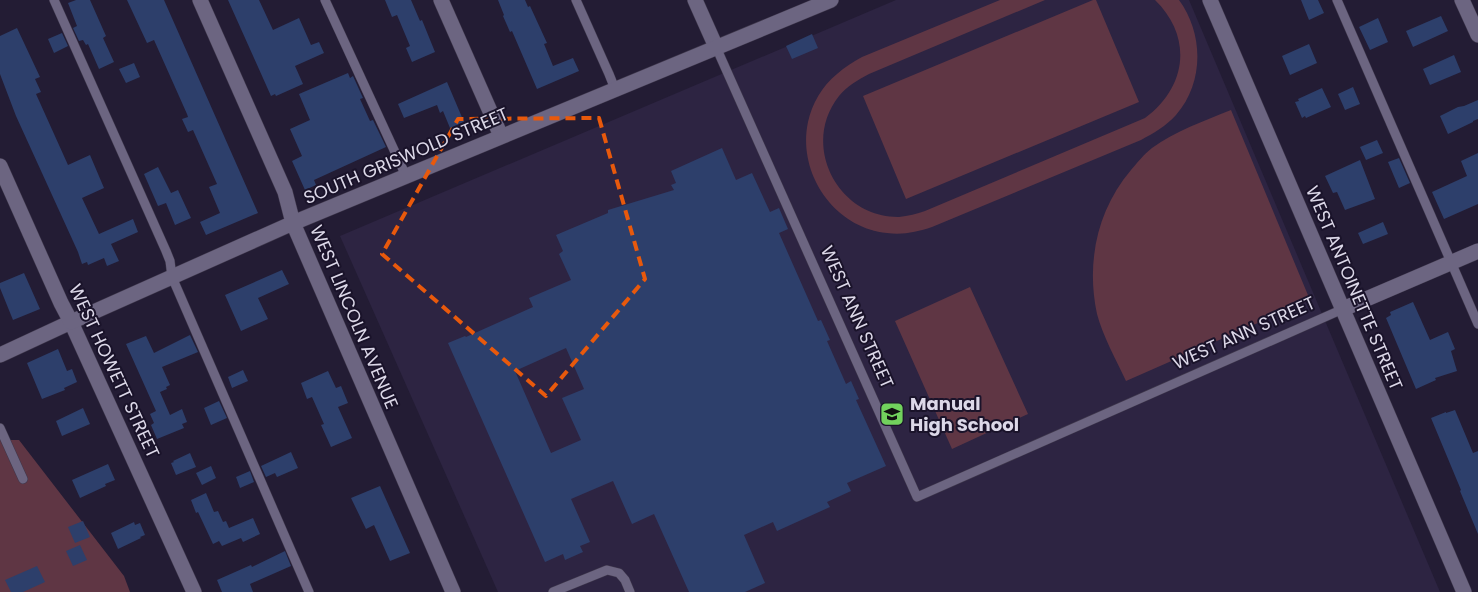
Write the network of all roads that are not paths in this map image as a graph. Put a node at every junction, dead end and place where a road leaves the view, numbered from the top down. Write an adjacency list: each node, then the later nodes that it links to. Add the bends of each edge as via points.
1 (54, 0): 20 (lane, via 166,251)
2 (200, 0): 17 (street, WEST LINCOLN AVENUE, via 285,192)
3 (325, 0): 16 (lane)
4 (441, 0): 14 (street)
5 (576, 0): 13 (lane)
6 (695, 0): 12 (street, WEST ANN STREET)
7 (829, 0): 12 (street, SOUTH GRISWOLD STREET)
8 (1210, 0): 21 (street, WEST ANTOINETTE STREET)
9 (1337, 0): 19 (lane)
10 (1462, 0): 11 (street)
11 (1478, 35)
12 (716, 48): 13 (street, SOUTH GRISWOLD STREET); 21 (lane, WEST ANN STREET, via 917,498)
13 (615, 89): 14 (street, SOUTH GRISWOLD STREET)
14 (501, 136): 16 (street, SOUTH GRISWOLD STREET)
15 (0, 166): 22 (street, WEST HOWETT STREET)
16 (406, 176): 17 (street, SOUTH GRISWOLD STREET)
17 (293, 224): 20 (street, SOUTH GRISWOLD STREET); 29 (street, WEST LINCOLN AVENUE)
18 (1478, 251): 19 (street)
19 (1451, 262): 21 (street); 23 (lane)
20 (172, 277): 22 (street, SOUTH GRISWOLD STREET); 28 (lane)
21 (1343, 309): 32 (street, WEST ANTOINETTE STREET)
22 (71, 322): 24 (street, SOUTH GRISWOLD STREET); 27 (street, WEST HOWETT STREET)
23 (1478, 324)
24 (0, 355)
25 (0, 428): 26 (lane)
26 (22, 480)
27 (194, 592)
28 (309, 592)
29 (453, 592)
30 (553, 592): 31 (lane, via 607,570 619,573 626,580)
31 (630, 592)
32 (1464, 592)

